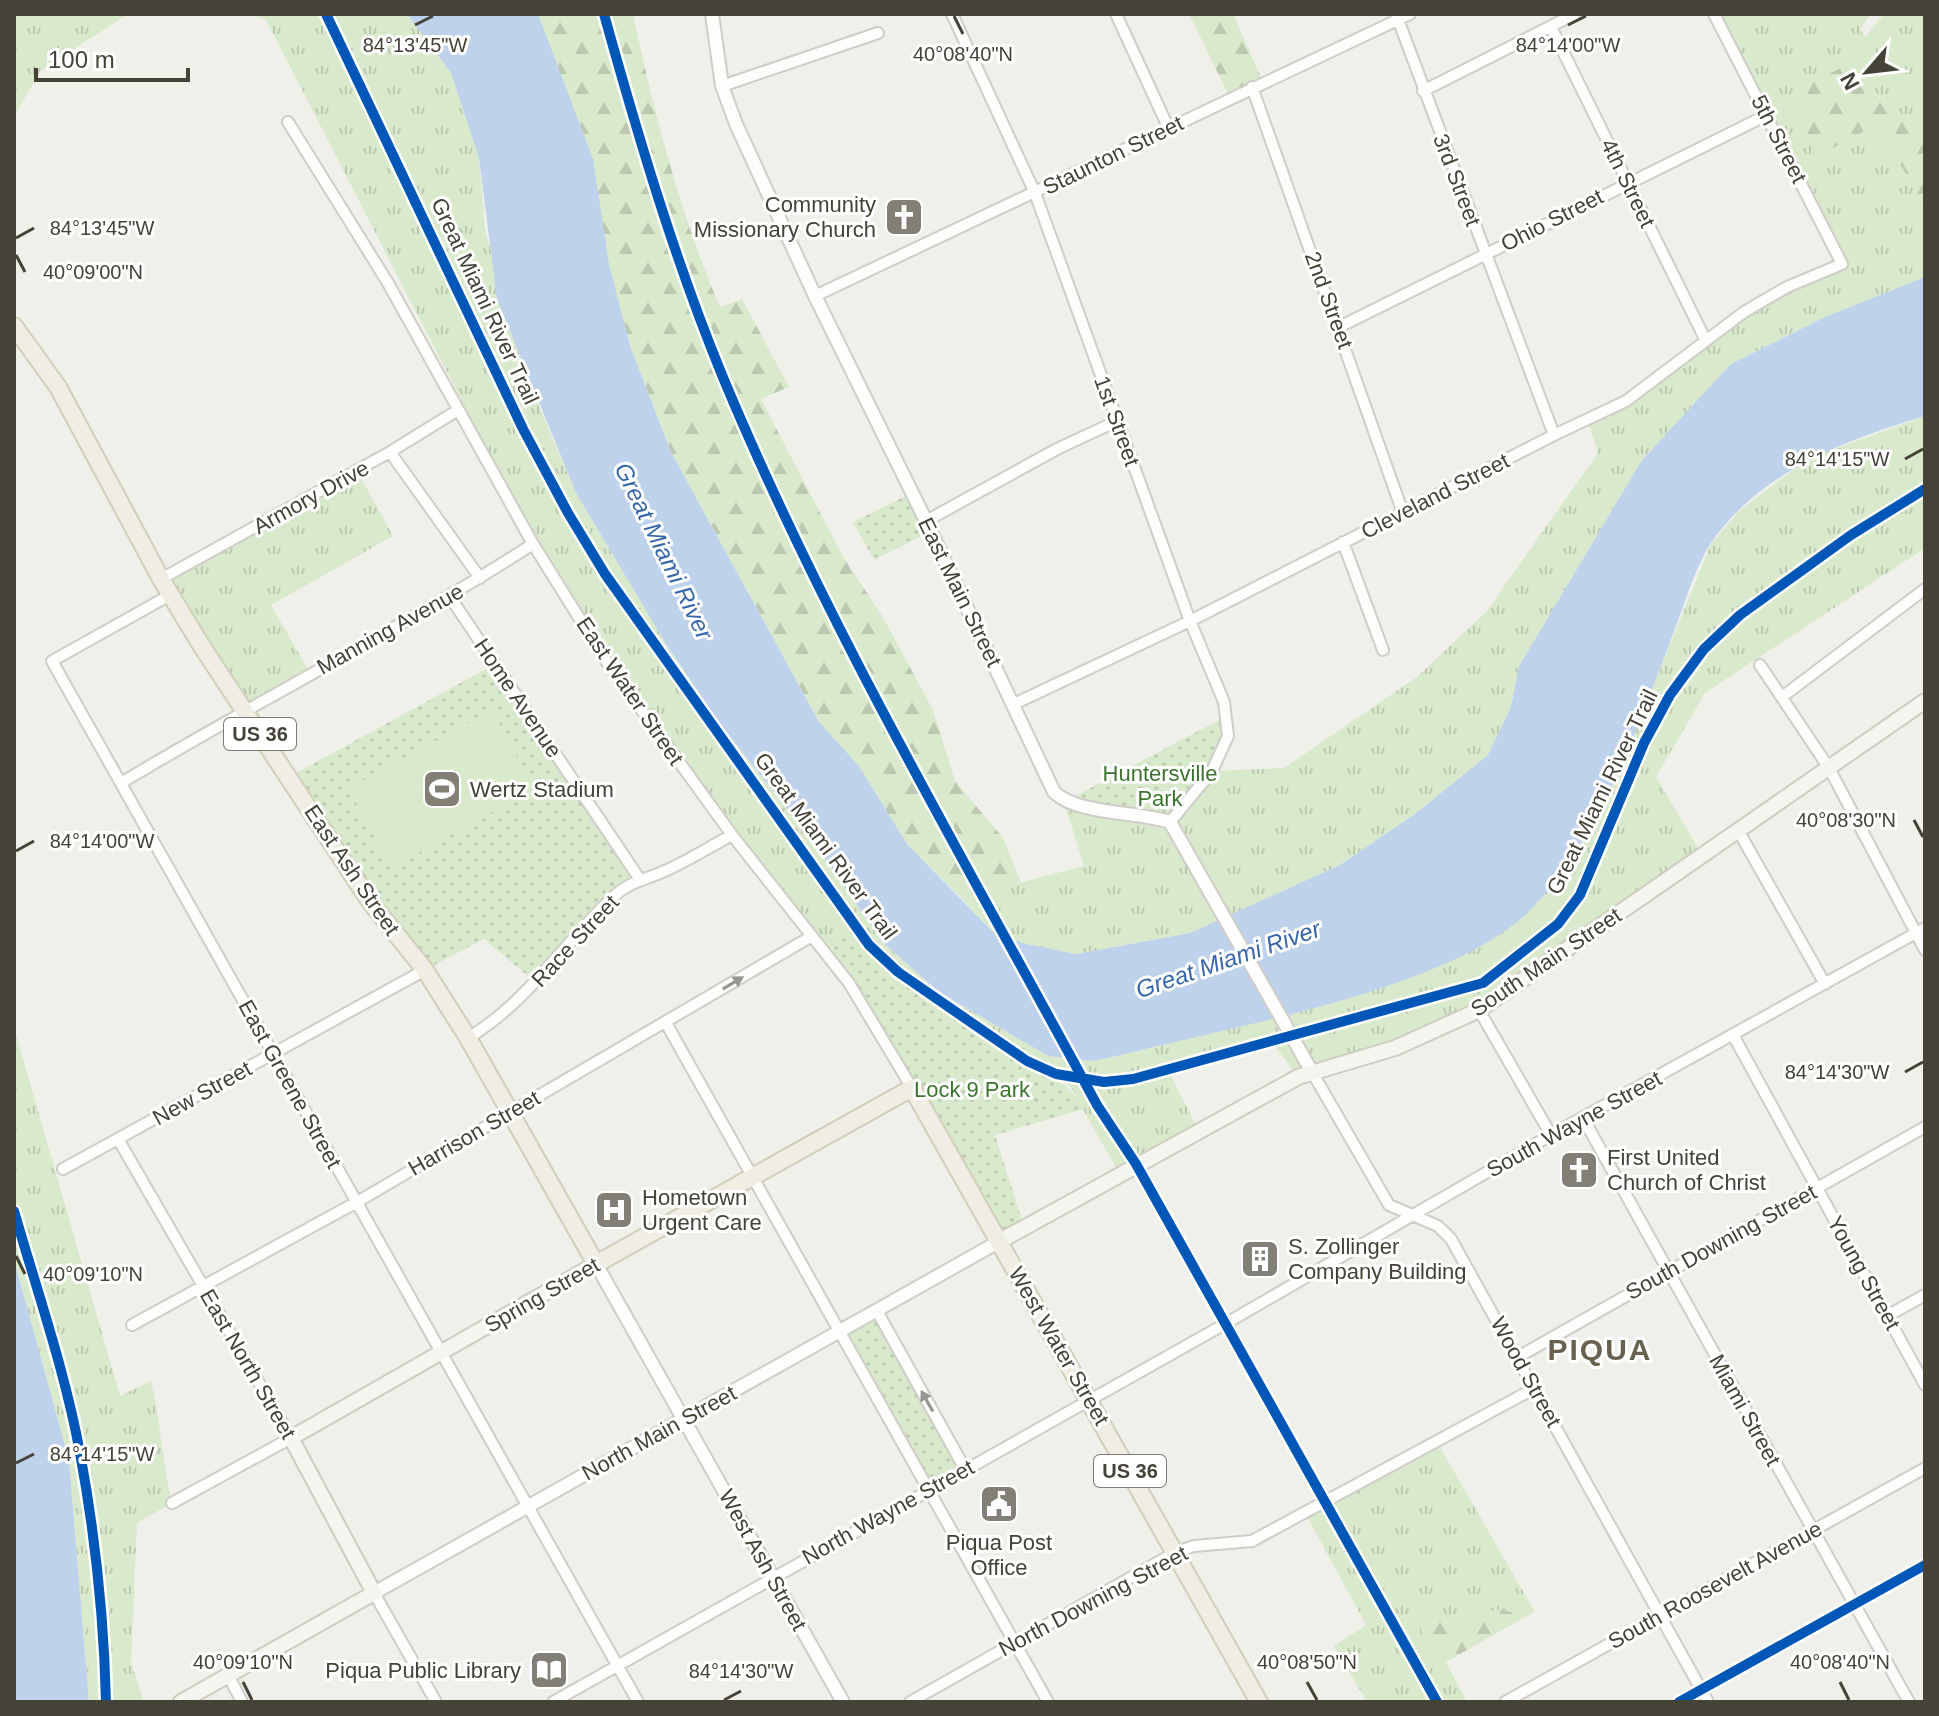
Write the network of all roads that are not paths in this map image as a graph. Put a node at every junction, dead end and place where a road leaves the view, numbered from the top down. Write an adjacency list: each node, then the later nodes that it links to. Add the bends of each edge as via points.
1 (712, 14): 10 (street, East Main Street)
2 (952, 14): 17 (street, 1st Street)
3 (1116, 14): 15 (street)
4 (1410, 14): 7 (street, Staunton Street)
5 (1575, 14): 8 (street)
6 (1714, 14): 13 (street, 5th Street)
7 (1398, 18): 11 (street, Staunton Street); 12 (street, 3rd Street)
8 (1551, 27): 12 (street); 16 (street, 4th Street)
9 (878, 33): 10 (street)
10 (722, 86): 20 (street, East Main Street)
11 (1252, 87): 15 (street, Staunton Street); 22 (street, 2nd Street)
12 (1423, 91): 18 (street, 3rd Street)
13 (1767, 115): 16 (street, Ohio Street); 19 (street, 5th Street)
14 (288, 122): 24 (street, East Water Street, via 388,283)
15 (1168, 127): 17 (street, Staunton Street)
16 (1628, 182): 18 (street, Ohio Street); 23 (street, 4th Street)
17 (1035, 193): 20 (street, Staunton Street); 25 (street, 1st Street)
18 (1486, 253): 22 (street, Ohio Street); 26 (street, 3rd Street)
19 (1842, 264): 23 (street, Cleveland Street, via 1787,287)
20 (815, 296): 29 (street, East Main Street)
21 (14, 326): 33 (main road, East Ash Street / US 36, via 58,387)
22 (1339, 327): 28 (street, 2nd Street)
23 (1705, 339): 26 (street, Cleveland Street, via 1626,401)
24 (458, 410): 27 (street, Armory Drive); 31 (street, East Water Street)
25 (1117, 421): 29 (street); 37 (street, 1st Street)
26 (1554, 435): 28 (street, Cleveland Street)
27 (390, 452): 32 (street); 33 (street, Armory Drive)
28 (1403, 513): 30 (street, Cleveland Street)
29 (926, 521): 42 (street, East Main Street)
30 (1343, 542): 37 (street, Cleveland Street); 38 (street)
31 (533, 544): 32 (street, Manning Avenue); 48 (street, East Water Street, via 606,661)
32 (480, 578): 36 (street, Manning Avenue)
33 (161, 579): 35 (main road, East Ash Street / US 36)
34 (1925, 589): 40 (street)
35 (170, 595): 43 (main road, East Ash Street / US 36); 45 (street, East Greene Street, via 52,661)
36 (450, 597): 43 (street, Manning Avenue); 49 (street, Home Avenue)
37 (1190, 621): 42 (street, Cleveland Street); 46 (street, 1st Street, via 1224,702 1228,736 1212,771)
38 (1383, 650)
39 (1760, 665): 40 (street)
40 (1782, 697): 44 (street)
41 (1925, 701): 44 (main road, South Main Street)
42 (1014, 704): 46 (street, East Main Street, via 1054,792 1064,802)
43 (244, 709): 45 (street, Manning Avenue); 53 (main road, East Ash Street / US 36, via 371,903)
44 (1829, 768): 47 (main road, South Main Street); 50 (street)
45 (121, 783): 59 (street, East Greene Street)
46 (1170, 822): 60 (street)
47 (1739, 832): 54 (street); 55 (main road, South Main Street)
48 (732, 835): 49 (street, Race Street); 51 (street, East Water Street)
49 (639, 878): 58 (street, Race Street, via 614,896 536,983)
50 (1920, 931): 52 (street); 54 (street, South Wayne Street)
51 (812, 936): 56 (street, Harrison Street, one-way to 51); 61 (street, East Water Street, via 879,1028)
52 (1925, 950)
53 (425, 970): 58 (main road, East Ash Street / US 36); 59 (street, New Street)
54 (1825, 984): 57 (street, South Wayne Street)
55 (1479, 1010): 60 (main road, South Main Street, via 1395,1048); 65 (street)
56 (666, 1023): 62 (street, Harrison Street); 69 (street)
57 (1733, 1035): 63 (street, South Wayne Street); 70 (street, Young Street)
58 (468, 1038): 62 (main road, East Ash Street / US 36)
59 (273, 1054): 66 (street, New Street); 71 (street, East Greene Street)
60 (1312, 1072): 67 (main road, South Main Street); 72 (street, Wood Street, via 1376,1188 1389,1205)
61 (912, 1088): 69 (main road, Spring Street); 73 (main road, East Water Street / US 36)
62 (507, 1113): 71 (street, Harrison Street); 74 (main road, East Ash Street / US 36)
63 (1583, 1118): 65 (street, South Wayne Street); 75 (street, Miami Street)
64 (1925, 1127): 70 (street, South Downing Street)
65 (1551, 1135): 72 (street, South Wayne Street)
66 (118, 1139): 68 (street, New Street); 76 (street, East North Street)
67 (1136, 1164): 73 (main road, North Main Street)
68 (63, 1169)
69 (753, 1178): 74 (main road, Spring Street); 82 (street)
70 (1817, 1188): 75 (street, South Downing Street); 79 (street, Young Street)
71 (357, 1202): 76 (street, Harrison Street); 83 (street, East Greene Street)
72 (1411, 1216): 80 (street, South Wayne Street); 84 (street, Wood Street, via 1438,1226 1451,1239)
73 (1000, 1241): 78 (street, North Main Street); 87 (main road, West Water Street / US 36)
74 (596, 1264): 83 (main road, Spring Street); 88 (street, East Ash Street)
75 (1667, 1271): 84 (street, South Downing Street); 95 (street, Miami Street)
76 (204, 1287): 81 (street, Harrison Street); 89 (street, East North Street)
77 (1925, 1295): 79 (street)
78 (877, 1311): 82 (street, North Main Street); 91 (street, one-way to 78)
79 (1887, 1316): 85 (street, Young Street)
80 (1225, 1324): 87 (street, North Wayne Street)
81 (132, 1325)
82 (838, 1333): 88 (street, North Main Street); 92 (street)
83 (441, 1352): 89 (main road, Spring Street); 94 (street, East Greene Street)
84 (1518, 1357): 86 (street, Wood Street)
85 (1925, 1385)
86 (1535, 1388): 96 (street, North Downing Street, via 1252,1541); 99 (street, Wood Street)
87 (1090, 1399): 91 (street, North Wayne Street); 96 (main road, West Water Street / US 36)
88 (683, 1418): 94 (street, North Main Street); 97 (street, West Ash Street)
89 (291, 1438): 93 (street, Spring Street); 98 (main road, East North Street)
90 (1925, 1468): 95 (street, South Roosevelt Avenue)
91 (965, 1469): 92 (street, North Wayne Street)
92 (928, 1489): 97 (street, North Wayne Street); 100 (street)
93 (172, 1503)
94 (528, 1507): 98 (street, North Main Street); 101 (street, East Greene Street)
95 (1812, 1530): 99 (street, South Roosevelt Avenue); 114 (street, Miami Street)
96 (1176, 1552): 100 (street, North Downing Street); 111 (main road, West Water Street / US 36)
97 (772, 1576): 101 (street, North Wayne Street); 108 (street, West Ash Street)
98 (374, 1593): 102 (main road, North Main Street); 105 (street)
99 (1661, 1617): 112 (street, South Roosevelt Avenue); 113 (street, Wood Street)
100 (1015, 1643): 109 (street, North Downing Street); 110 (street)
101 (618, 1666): 106 (street, North Wayne Street); 107 (street, East Greene Street)
102 (228, 1675): 103 (main road, North Main Street); 104 (street)
103 (181, 1702)
104 (242, 1702)
105 (436, 1702)
106 (553, 1702)
107 (638, 1702)
108 (843, 1702)
109 (910, 1702)
110 (1048, 1702)
111 (1259, 1702)
112 (1505, 1702)
113 (1708, 1702)
114 (1909, 1702)

